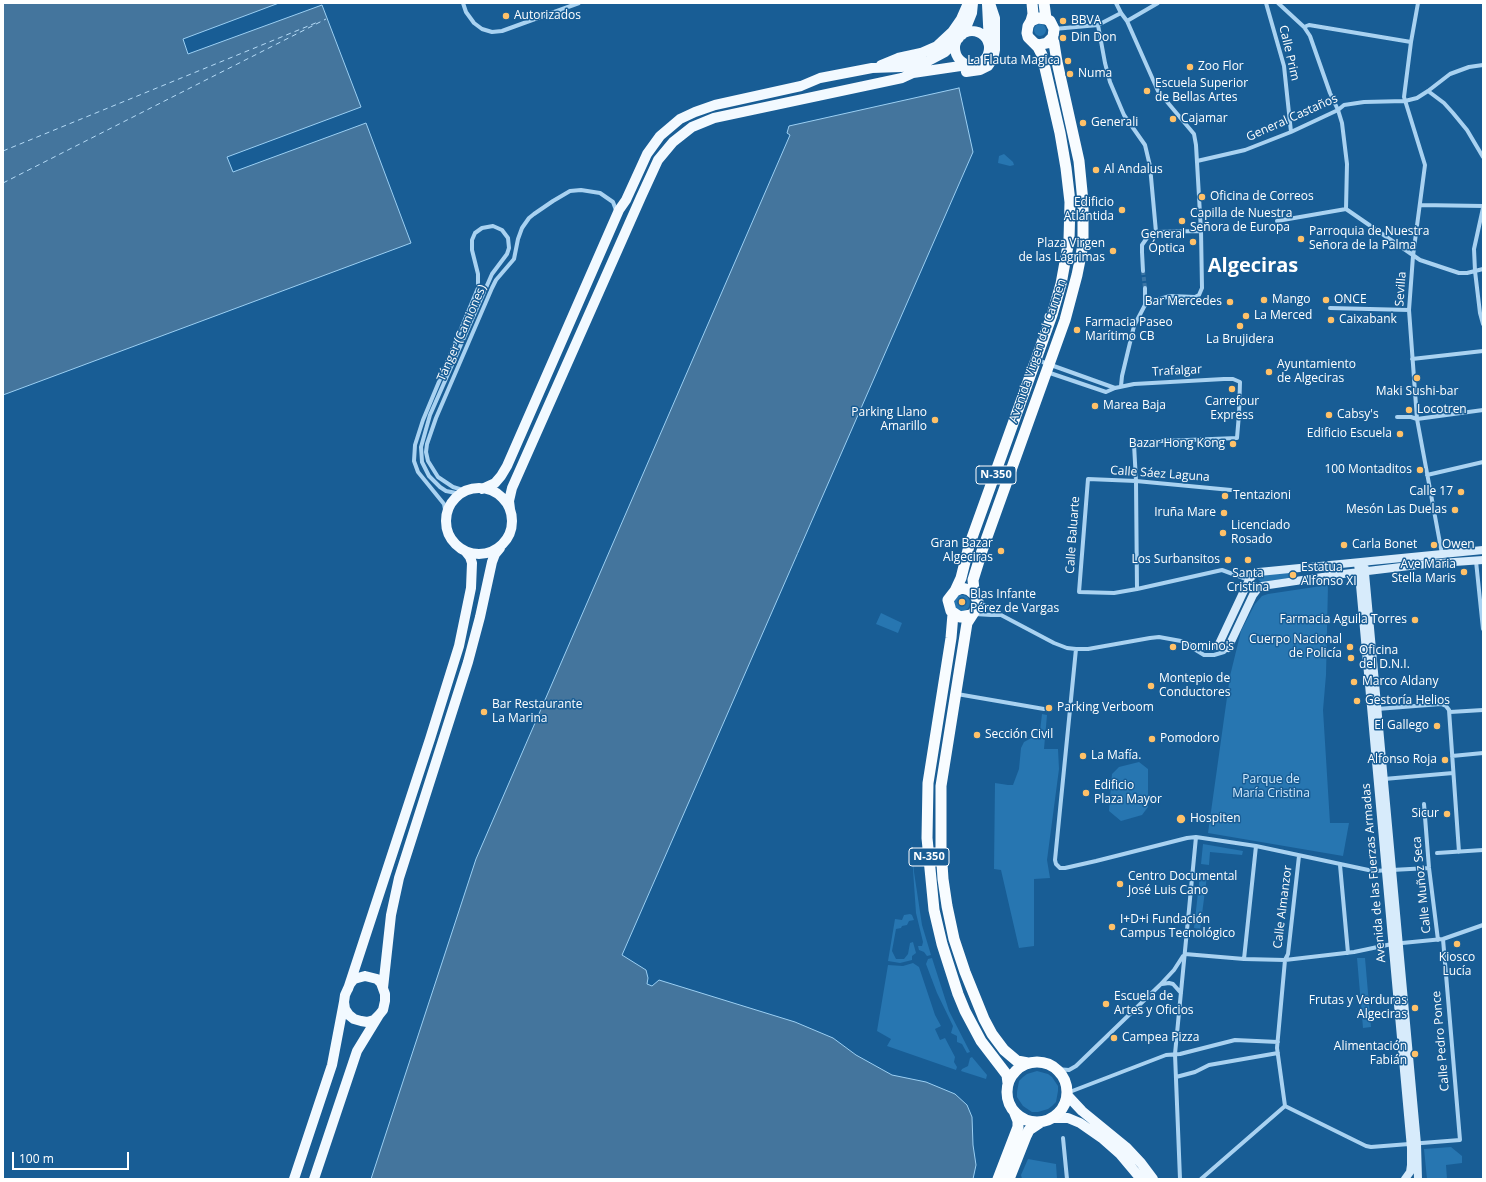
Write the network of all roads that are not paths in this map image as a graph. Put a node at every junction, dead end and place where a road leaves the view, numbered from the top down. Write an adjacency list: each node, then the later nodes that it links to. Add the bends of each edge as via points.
1 (463, 3): 2 (street, via 474,23 492,32 502,31)
2 (579, 3)
3 (962, 3): 16 (street)
4 (968, 3): 16 (main road)
5 (973, 3): 23 (main road, via 972,13)
6 (987, 3): 26 (main road)
7 (990, 3): 30 (main road, via 995,18 996,50 988,66 971,72 914,79)
8 (1032, 3): 19 (highway, N-350)
9 (1044, 3): 17 (highway)
10 (1116, 3): 15 (street)
11 (1158, 3): 18 (street)
12 (1266, 3): 34 (street, Calle Prim, via 1284,66)
13 (1278, 3): 21 (street)
14 (1418, 3): 24 (street, Sevilla)
15 (1121, 13): 18 (street); 20 (street)
16 (961, 19): 29 (main road, via 945,40 929,51 898,58)
17 (1046, 19): 19 (highway, via 1038,18); 22 (highway, N-350, via 1050,22)
18 (1127, 21): 36 (street, via 1158,91 1194,134)
19 (1031, 22): 25 (highway, N-350, via 1027,33)
20 (1098, 25): 22 (street); 43 (street, via 1110,82 1124,115 1145,145 1150,166)
21 (1304, 27): 24 (street); 33 (street, via 1310,36)
22 (1053, 33): 25 (highway, via 1046,43); 56 (highway, Avenida Virgen del Carmen / N-350, via 1056,62 1078,161 1083,202 1082,245 1077,275)
23 (960, 36): 26 (main road, via 970,31 978,32); 27 (main road, via 955,47 958,56 965,63); 29 (main road, via 945,52 928,61 901,67)
24 (1411, 42): 32 (street, Sevilla, via 1404,92)
25 (1034, 43): 55 (highway, Avenida Virgen del Carmen / N-350, via 1043,59 1066,168 1070,202 1069,240 1062,278)
26 (989, 46): 27 (main road, via 985,58)
27 (974, 64): 30 (main road, via 912,73)
28 (1483, 65): 31 (street, General Castaños, via 1468,67 1450,74)
29 (872, 68): 40 (main road, via 820,78 801,86 715,105 680,119 660,136 647,154)
30 (902, 78): 69 (main road, via 714,118 692,127 673,142 658,160 512,488)
31 (1428, 91): 32 (street, General Castaños); 35 (street, via 1453,113)
32 (1406, 101): 33 (street, General Castaños, via 1364,102 1344,105); 37 (street, Sevilla, via 1425,165)
33 (1338, 110): 34 (street, General Castaños); 39 (street, via 1347,164)
34 (1291, 132): 36 (street, General Castaños, via 1245,150)
35 (1483, 157)
36 (1197, 161): 42 (street)
37 (1420, 205): 38 (street); 44 (street, Sevilla)
38 (1483, 207): 47 (street, via 1474,249)
39 (1346, 209): 41 (street); 44 (street)
40 (616, 218): 66 (main road, via 506,466 495,483); 68 (street, Tánger (Camiones), via 616,207 607,197 581,190 570,192 553,201 534,214 522,228 514,259 492,288 429,434 426,452 428,461 438,477)
41 (1277, 221)
42 (1201, 231): 43 (street); 49 (street, via 1202,288 1199,294 1195,297 1170,296)
43 (1156, 232): 46 (street, via 1149,235 1142,245)
44 (1413, 256): 47 (street, via 1459,273); 51 (street, Sevilla)
45 (1483, 269): 47 (street)
46 (1143, 271)
47 (1475, 271): 52 (street)
48 (1145, 288): 49 (street)
49 (1146, 305): 57 (street, via 1134,326)
50 (1330, 308): 51 (street)
51 (1409, 310): 54 (street, Sevilla)
52 (1483, 324)
53 (1483, 351): 54 (street)
54 (1412, 359): 61 (street, Sevilla)
55 (1037, 360): 56 (street, Trafalgar); 81 (highway, Avenida Virgen del Carmen / N-350)
56 (1048, 368): 58 (street, Trafalgar); 58 (street, Trafalgar, via 1099,391 1106,392); 82 (highway, Avenida Virgen del Carmen / N-350, via 982,551 973,580)
57 (1121, 386): 58 (street, Trafalgar); 65 (street, Trafalgar, via 1224,378 1240,382 1237,438 1136,442 1133,447)
58 (1115, 388)
59 (1483, 410): 61 (street)
60 (1396, 417): 61 (street)
61 (1417, 419): 63 (street, Sevilla)
62 (1483, 462): 63 (street)
63 (1427, 475): 74 (street, Sevilla)
64 (1088, 479): 65 (street, Calle Sáez Laguna); 80 (street, Calle Baluarte, via 1079,592 1114,593)
65 (1136, 481): 67 (street, Calle Sáez Laguna); 80 (street)
66 (482, 489): 68 (main road); 69 (main road, via 499,495)
67 (1231, 490)
68 (463, 492): 70 (main road, via 452,501); 70 (street, via 446,491 429,476 422,462 421,447 430,415 489,281 509,248 508,238 502,230 492,226 482,228 472,240 478,288 415,445 414,461 418,472 444,504)
69 (510, 509): 71 (main road, via 510,533)
70 (446, 515): 73 (main road, via 450,536)
71 (500, 548): 73 (main road, via 478,555); 118 (main road, via 492,562 468,662 400,878 391,915)
72 (1483, 550): 74 (main road)
73 (466, 552): 119 (main road, via 472,563 471,588 459,646)
74 (1442, 554): 76 (main road)
75 (1479, 560): 77 (main road); 86 (street)
76 (1361, 563): 77 (main road, Avenida de las Fuerzas Armadas); 78 (main road, via 1259,572)
77 (1362, 572): 79 (main road); 93 (main road, Avenida de las Fuerzas Armadas); 109 (main road, Avenida de las Fuerzas Armadas)
78 (1249, 580): 79 (street); 80 (street, via 1222,570); 88 (main road)
79 (1259, 587): 89 (main road)
80 (1137, 589)
81 (955, 591): 82 (highway, via 966,588); 83 (highway, N-350, via 950,596 948,604)
82 (976, 596): 84 (highway, N-350, via 977,606); 85 (street, via 982,604)
83 (953, 614): 84 (highway, via 960,617); 129 (highway, N-350, via 928,783 927,838 934,910 960,1000 981,1041 1007,1075)
84 (972, 614): 85 (street); 91 (highway, N-350, via 967,623)
85 (998, 614): 90 (street, via 1054,643)
86 (1483, 629)
87 (1187, 644): 88 (street, via 1207,649); 89 (street, via 1204,655 1214,656); 90 (street, via 1168,638 1150,638)
88 (1218, 646)
89 (1228, 648)
90 (1076, 649): 101 (street, via 1056,864 1060,868 1065,868)
91 (955, 694): 92 (street); 126 (highway, N-350, via 941,786 941,848 947,906 956,945 984,1019 1004,1050 1017,1061)
92 (1044, 709)
93 (1378, 709): 95 (street, via 1441,704 1448,707); 99 (main road, Avenida de las Fuerzas Armadas)
94 (1483, 710): 95 (street)
95 (1450, 712): 97 (street)
96 (1483, 753): 97 (street)
97 (1452, 756): 98 (street)
98 (1453, 772): 99 (street); 104 (street)
99 (1384, 779): 109 (main road, Avenida de las Fuerzas Armadas)
100 (1424, 804): 108 (street, Calle Muñoz Seca)
101 (1196, 836): 102 (street); 114 (street)
102 (1256, 846): 106 (street); 115 (street)
103 (1483, 850): 104 (street)
104 (1459, 852): 105 (street)
105 (1437, 853)
106 (1299, 856): 107 (street); 116 (street, Calle Almanzor, via 1288,954)
107 (1340, 865): 109 (street, via 1373,871); 113 (street)
108 (1429, 868): 109 (street); 111 (street, Calle Muñoz Seca)
109 (1389, 870): 112 (main road, Avenida de las Fuerzas Armadas)
110 (1483, 925): 111 (street)
111 (1440, 939): 112 (street); 136 (street, Calle Pedro Ponce, via 1460,1140)
112 (1396, 943): 113 (street); 136 (main road, Avenida de las Fuerzas Armadas)
113 (1348, 953): 116 (street)
114 (1185, 954): 115 (street); 117 (street); 120 (street)
115 (1244, 959): 116 (street)
116 (1285, 960): 123 (street, Calle Almanzor)
117 (1160, 984): 120 (street, via 1173,984); 127 (street, via 1076,1066 1069,1070)
118 (384, 988): 119 (main road, via 376,979 366,976 354,979); 122 (main road, via 385,1001)
119 (348, 989): 121 (main road)
120 (1181, 993): 125 (street)
121 (344, 1002): 122 (main road, via 345,1009 354,1019 367,1022); 137 (main road, via 332,1065)
122 (379, 1015): 138 (main road, via 357,1052)
123 (1278, 1042): 124 (street, Calle Almanzor); 125 (street, via 1235,1040)
124 (1278, 1053): 128 (street, via 1209,1065); 131 (street, Calle Almanzor)
125 (1175, 1054): 128 (street); 130 (street, via 1166,1055)
126 (1028, 1063): 127 (highway, N-350, via 1046,1063); 129 (highway, via 1018,1069)
127 (1056, 1068): 130 (highway, via 1064,1077)
128 (1176, 1077): 144 (street)
129 (1008, 1083): 132 (highway, N-350, via 1009,1101)
130 (1067, 1094): 133 (highway, via 1061,1111); 143 (main road, via 1082,1111 1126,1147)
131 (1285, 1106): 136 (street, via 1371,1148); 145 (street)
132 (1014, 1111): 134 (highway, via 1024,1118); 139 (highway, N-350, via 1018,1127)
133 (1052, 1118): 134 (highway); 142 (main road, via 1068,1118 1084,1125 1120,1154)
134 (1041, 1122): 140 (highway, via 1026,1136)
135 (1063, 1138): 141 (street)
136 (1414, 1144): 146 (main road, Avenida de las Fuerzas Armadas, via 1410,1172); 147 (main road, Avenida de las Fuerzas Armadas)
137 (294, 1179)
138 (314, 1179)
139 (998, 1179)
140 (1009, 1179)
141 (1066, 1179)
142 (1142, 1179)
143 (1152, 1179)
144 (1180, 1179)
145 (1201, 1179)
146 (1405, 1179)
147 (1418, 1179)

